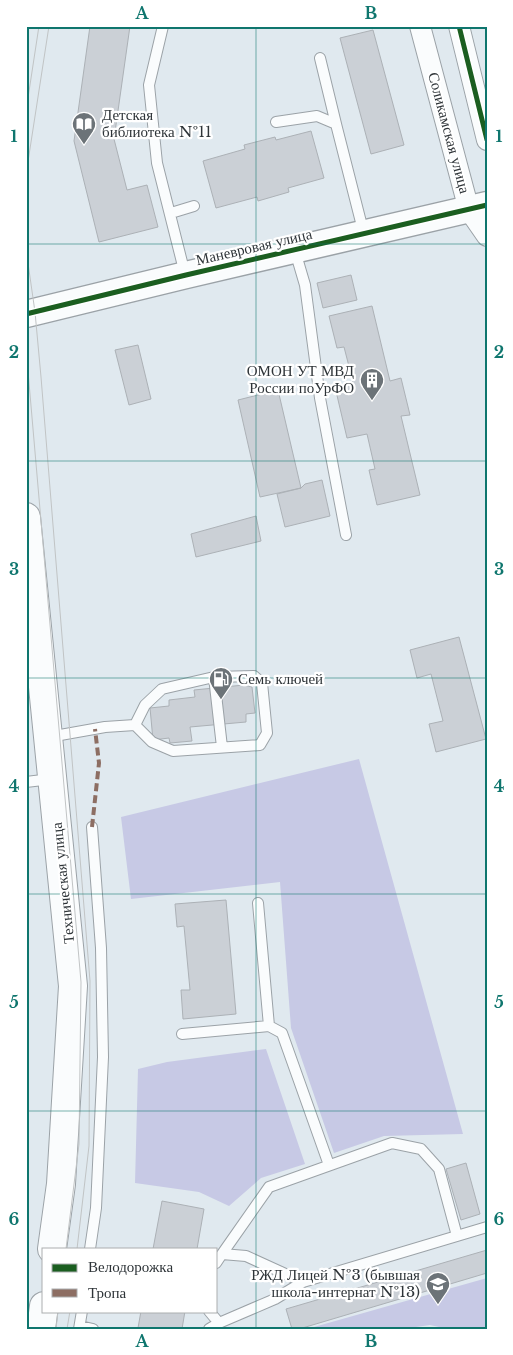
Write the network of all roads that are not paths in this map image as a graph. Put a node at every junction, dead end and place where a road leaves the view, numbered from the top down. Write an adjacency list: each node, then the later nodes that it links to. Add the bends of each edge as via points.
1 (163, 26): 10 (lane, via 149,85 157,163)
2 (420, 26): 9 (street, Соликамская улица)
3 (459, 26): 7 (street)
4 (320, 58): 6 (lane)
5 (276, 122): 6 (lane, via 316,116)
6 (336, 124): 11 (lane)
7 (487, 140)
8 (194, 206): 10 (lane)
9 (478, 208): 11 (street, Маневровая улица); 12 (street, Соликамская улица)
10 (170, 213): 14 (lane)
11 (364, 235): 13 (street, Маневровая улица)
12 (487, 236)
13 (295, 250): 14 (street, Маневровая улица); 17 (lane, via 305,285 320,398)
14 (186, 275): 15 (street, Маневровая улица)
15 (26, 314)
16 (26, 517): 20 (main road, Техническая улица)
17 (346, 535)
18 (214, 677): 19 (lane, via 162,689 145,705); 21 (lane); 21 (lane, via 254,676 262,683 267,733 260,745)
19 (135, 725): 20 (lane); 21 (lane, via 152,742 173,751)
20 (48, 737): 22 (main road, Техническая улица)
21 (222, 748)
22 (39, 781): 30 (main road, Техническая улица, via 73,986 61,1184)
23 (92, 826): 31 (lane, via 101,948 103,1057 96,1208)
24 (258, 903): 25 (lane)
25 (269, 1026): 26 (lane); 27 (lane, via 282,1033)
26 (182, 1034)
27 (329, 1165): 29 (lane, via 392,1143 421,1148 439,1169); 32 (lane, via 268,1187)
28 (487, 1227): 29 (lane)
29 (457, 1236): 33 (lane)
30 (52, 1248)
31 (90, 1248)
32 (219, 1258): 33 (lane, via 246,1256)
33 (303, 1282): 37 (lane, via 275,1299)
34 (43, 1312): 39 (main road)
35 (82, 1312): 38 (lane)
36 (210, 1312): 37 (lane)
37 (219, 1322): 41 (lane)
38 (79, 1327): 40 (lane)
39 (40, 1329)
40 (93, 1329)
41 (209, 1329)

